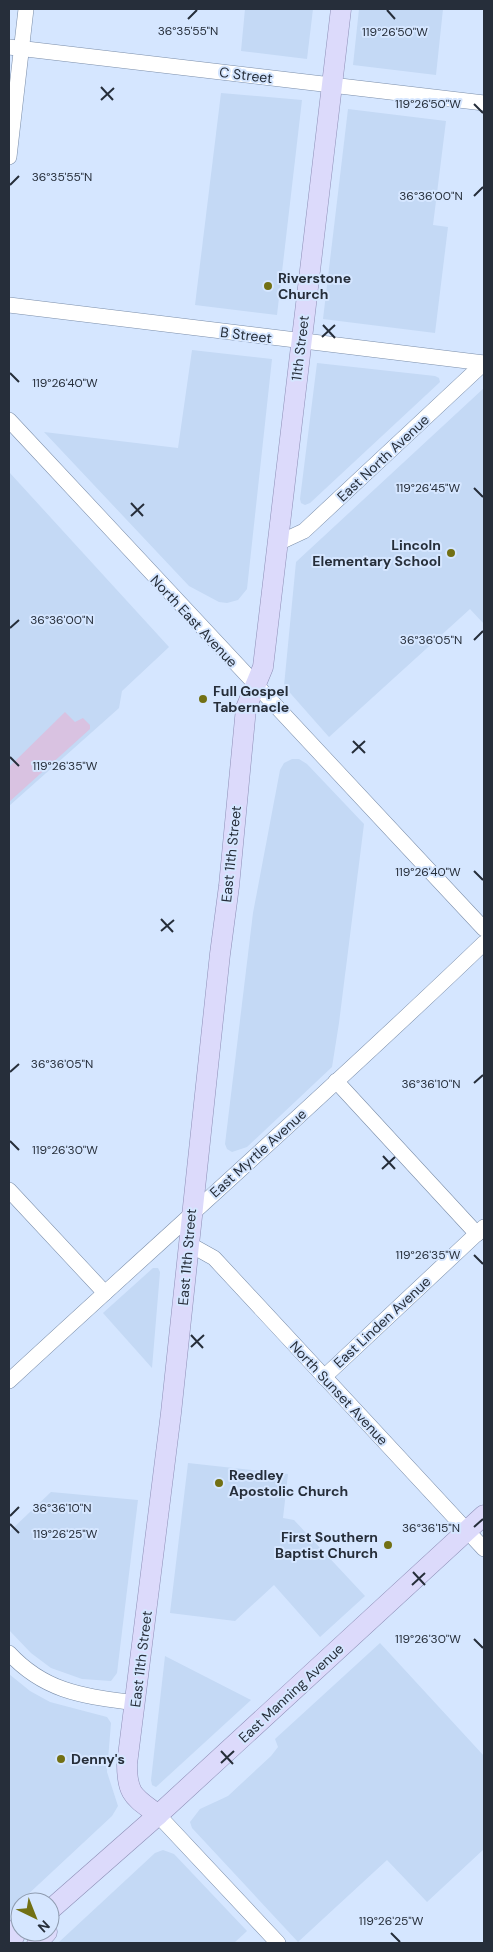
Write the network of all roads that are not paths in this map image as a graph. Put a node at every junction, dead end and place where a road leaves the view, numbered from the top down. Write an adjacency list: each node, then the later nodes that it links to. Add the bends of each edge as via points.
1 (26, 9): 3 (street)
2 (341, 9): 4 (main road, 11th Street)
3 (15, 48): 4 (street, C Street); 6 (street)
4 (332, 86): 5 (street, C Street); 8 (main road, 11th Street)
5 (484, 102)
6 (9, 158)
7 (9, 306): 8 (street, B Street)
8 (301, 340): 9 (street, B Street); 11 (main road, 11th Street)
9 (484, 363): 11 (street, East North Avenue, via 304,531)
10 (9, 420): 12 (street, North East Avenue)
11 (276, 544): 12 (main road, 11th Street, via 263,667)
12 (255, 686): 13 (street, North East Avenue); 17 (main road, East 11th Street, via 246,708)
13 (484, 929)
14 (484, 943): 15 (street, East Myrtle Avenue)
15 (336, 1081): 17 (street, East Myrtle Avenue); 18 (street)
16 (9, 1190): 20 (street)
17 (192, 1212): 19 (main road, East 11th Street); 20 (street, East Myrtle Avenue)
18 (481, 1230): 21 (street, East Linden Avenue)
19 (189, 1244): 21 (street, North Sunset Avenue, via 214,1258); 27 (main road, East 11th Street)
20 (105, 1293): 22 (street, East Myrtle Avenue)
21 (324, 1376): 24 (street, North Sunset Avenue)
22 (9, 1381)
23 (484, 1515): 24 (main road, East Manning Avenue)
24 (467, 1531): 25 (street, North Sunset Avenue); 28 (main road, East Manning Avenue)
25 (484, 1549)
26 (9, 1654): 27 (street, via 34,1676 63,1690)
27 (136, 1703): 28 (main road, East 11th Street, via 127,1781 132,1795)
28 (158, 1815): 29 (main road, East Manning Avenue); 30 (street)
29 (60, 1906)
30 (278, 1943)

